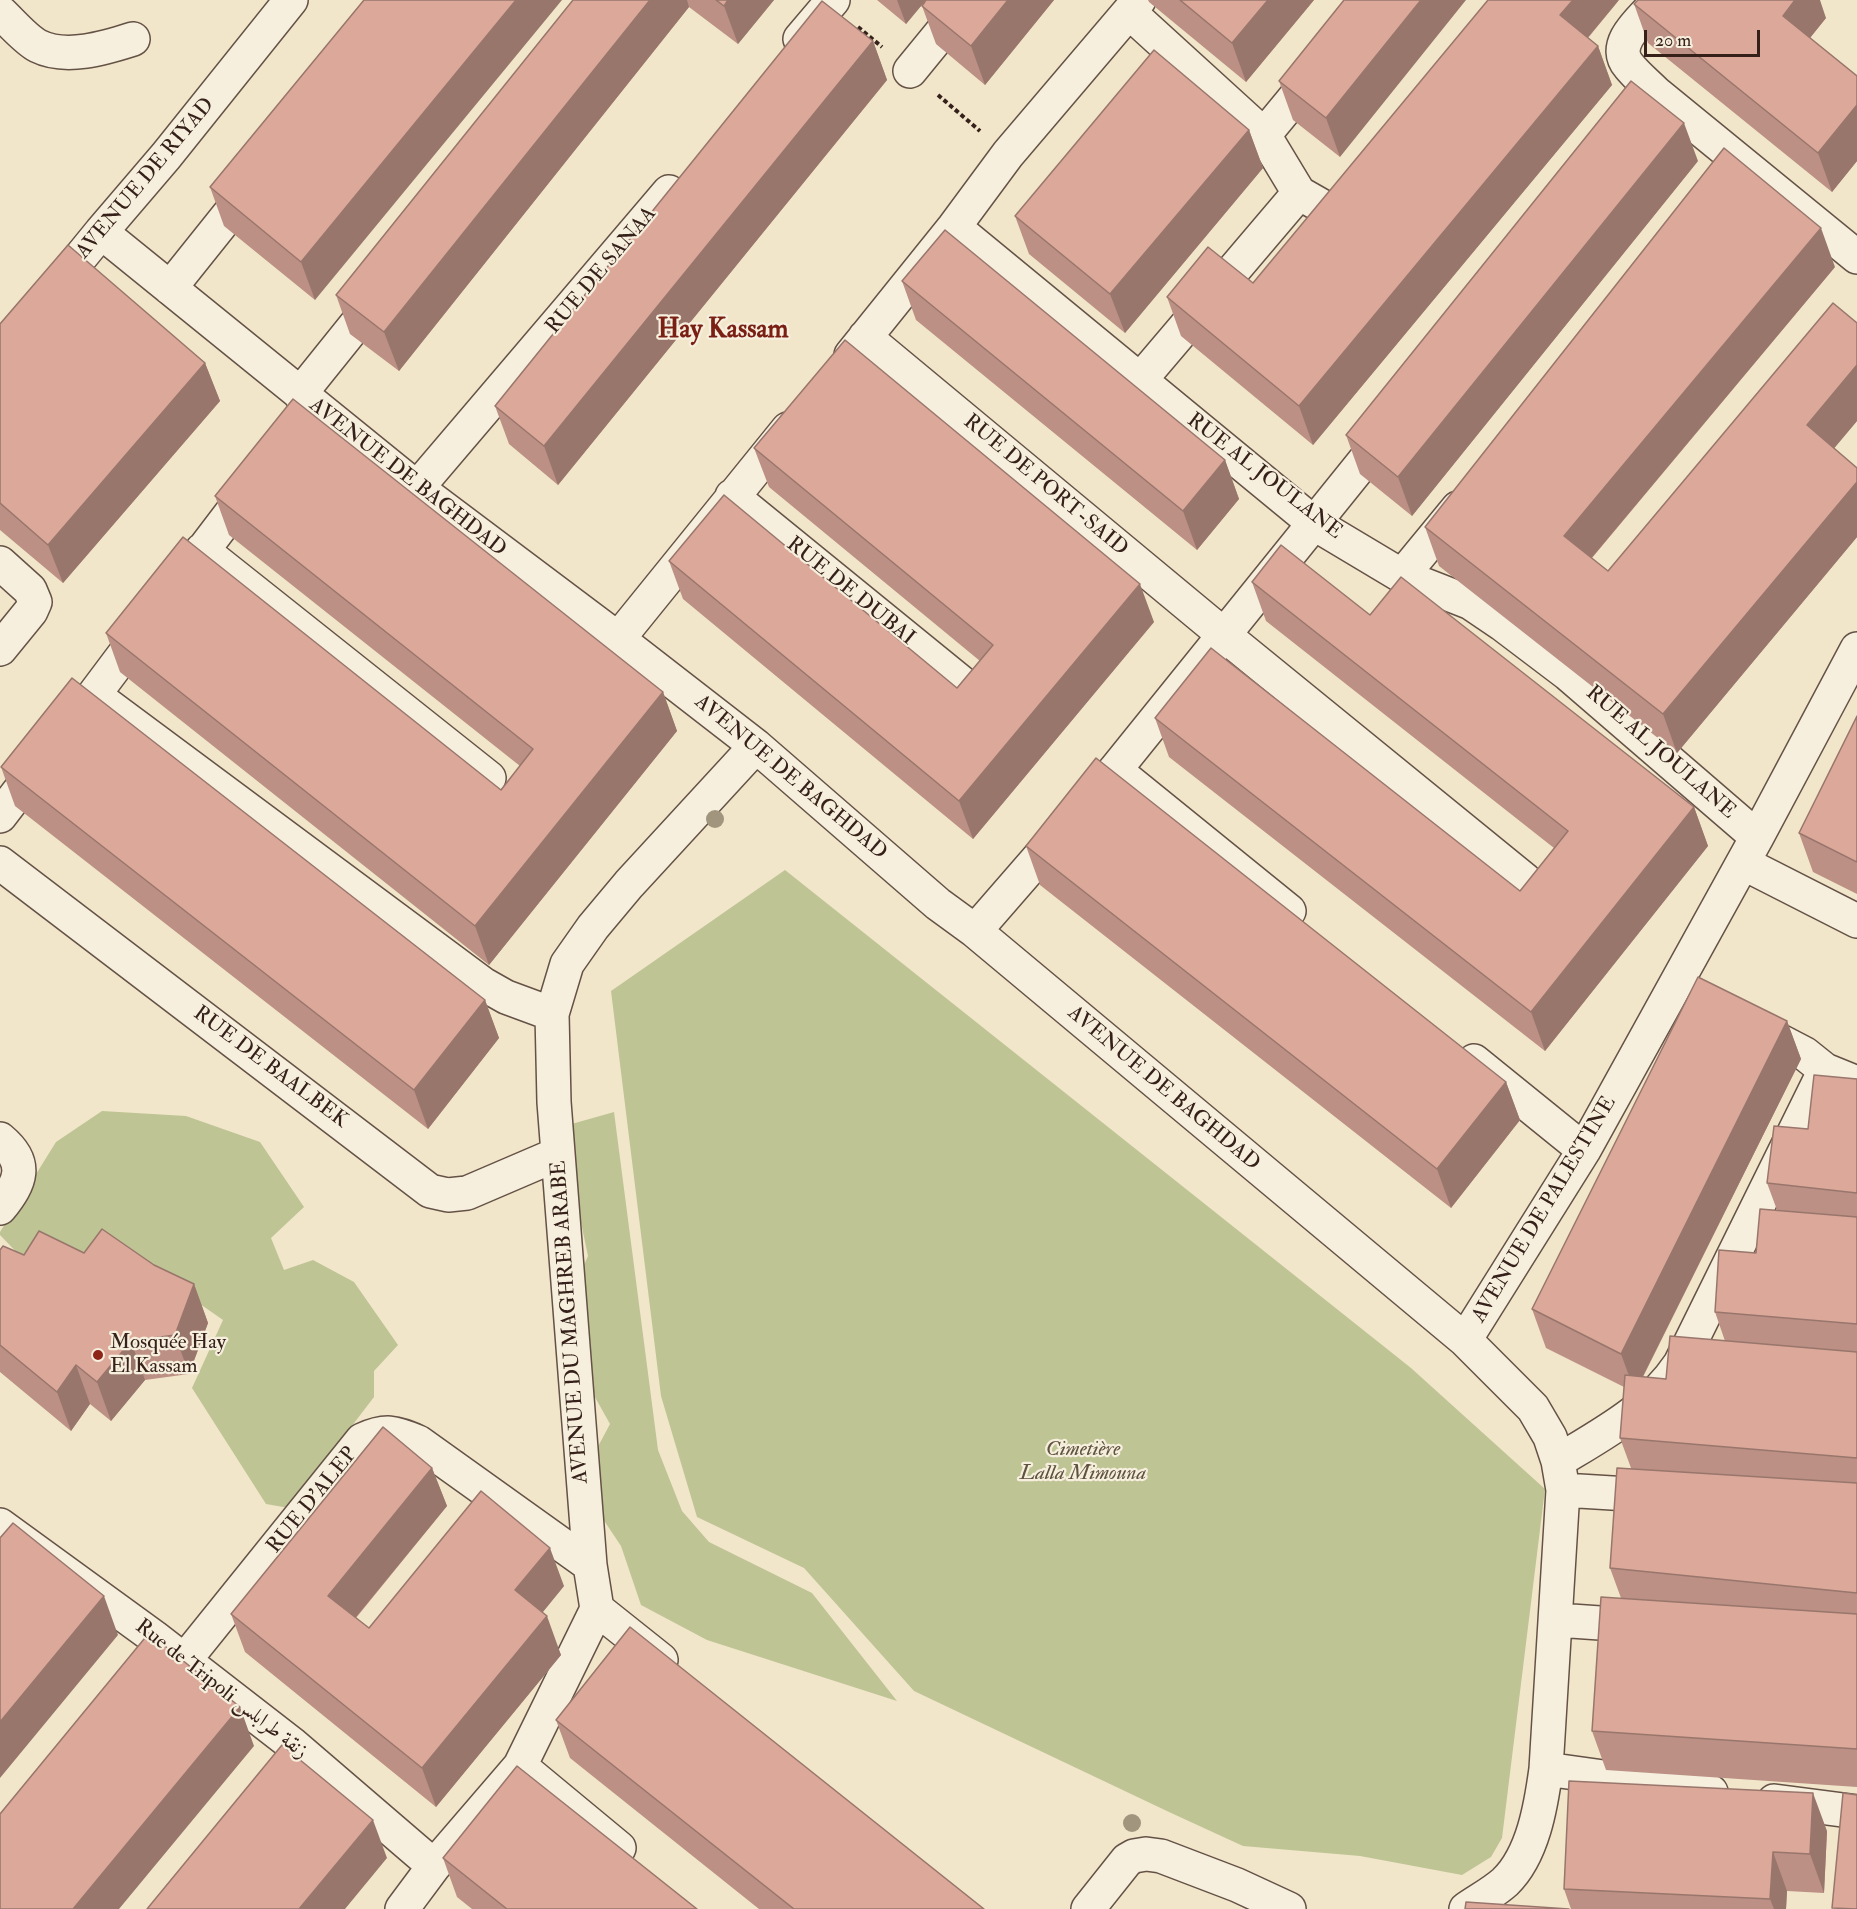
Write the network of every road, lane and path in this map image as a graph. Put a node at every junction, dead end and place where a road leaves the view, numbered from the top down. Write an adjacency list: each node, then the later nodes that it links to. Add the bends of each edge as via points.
1 (291, 0): 21 (street, AVENUE DE RIYAD)
2 (833, 0): 9 (street)
3 (968, 0): 10 (street)
4 (1659, 0): 11 (street, via 1623,42 1622,54 1627,65)
5 (1134, 6): 12 (street); 20 (street, via 1008,154)
6 (0, 12): 7 (street, via 36,45 52,51 89,50)
7 (133, 39)
8 (1338, 45): 12 (street)
9 (784, 57)
10 (910, 71)
11 (1656, 93): 13 (street); 14 (street)
12 (1264, 135): 19 (street)
13 (1604, 158)
14 (1744, 164): 18 (street); 22 (street)
15 (267, 167): 24 (street)
16 (685, 174): 35 (street, RUE DE SANAA)
17 (1375, 180): 19 (street, via 1344,213 1334,213)
18 (1721, 191)
19 (1299, 193): 27 (street)
20 (954, 227): 25 (street); 27 (street, RUE AL JOULANE)
21 (101, 232): 24 (street, AVENUE DE BAGHDAD); 26 (street, AVENUE DE RIYAD)
22 (1857, 257)
23 (395, 275): 29 (street)
24 (170, 288): 29 (street, AVENUE DE BAGHDAD)
25 (865, 337): 28 (street); 41 (street, RUE DE PORT-SAID)
26 (0, 356)
27 (1141, 379): 37 (street, RUE AL JOULANE)
28 (828, 381)
29 (307, 400): 32 (street); 35 (street, AVENUE DE BAGHDAD)
30 (806, 408): 36 (street)
31 (1404, 411): 37 (street)
32 (293, 432)
33 (272, 459): 38 (street)
34 (1478, 484): 40 (street)
35 (417, 488): 42 (street, AVENUE DE BAGHDAD)
36 (732, 495): 42 (street); 45 (street, RUE DE DUBAI)
37 (1315, 524): 40 (street, RUE AL JOULANE); 41 (street)
38 (202, 550): 46 (street); 49 (street)
39 (0, 563): 43 (street, via 30,590 35,602)
40 (1402, 576): 51 (street, RUE AL JOULANE, via 1471,603 1568,674)
41 (1224, 635): 48 (street); 53 (street, RUE DE PORT-SAID)
42 (618, 639): 47 (street, AVENUE DE BAGHDAD)
43 (0, 649)
44 (1857, 649): 51 (street, AVENUE DE PALESTINE)
45 (968, 688)
46 (94, 695): 50 (street); 59 (street, via 483,984)
47 (756, 746): 56 (street, AVENUE DE BAGHDAD); 59 (street, AVENUE DU MAGHREB ARABE, via 593,927 567,964)
48 (1115, 770): 55 (street); 56 (street)
49 (489, 778)
50 (0, 816)
51 (1750, 850): 54 (street, RUE AL JOULANE); 57 (street, AVENUE DE PALESTINE)
52 (0, 863): 66 (street, RUE DE BAALBEK, via 430,1191 448,1195 467,1193)
53 (1525, 880)
54 (1857, 921)
55 (1308, 927)
56 (975, 932): 70 (street, AVENUE DE BAGHDAD)
57 (1675, 987): 58 (street); 65 (street, AVENUE DE PALESTINE)
58 (1705, 1002)
59 (552, 1014): 66 (street, AVENUE DU MAGHREB ARABE)
60 (1735, 1017): 62 (street, via 1805,1054)
61 (1455, 1046): 65 (street)
62 (1825, 1070): 63 (street); 68 (street)
63 (1857, 1083)
64 (0, 1139): 67 (street, via 18,1161 20,1175 14,1191)
65 (1584, 1150): 70 (street, AVENUE DE PALESTINE)
66 (558, 1154): 76 (street, AVENUE DU MAGHREB ARABE)
67 (0, 1208)
68 (1745, 1234): 69 (street); 71 (street)
69 (1778, 1237)
70 (1465, 1341): 73 (street, AVENUE DE PALESTINE, via 1533,1408 1550,1437)
71 (1680, 1364): 72 (street); 73 (street, via 1668,1382)
72 (1716, 1366)
73 (1561, 1476): 74 (street); 78 (street, AVENUE DE PALESTINE)
74 (1692, 1498)
75 (3, 1533): 80 (street, Rue de Tripoli زنقة طرابلس)
76 (590, 1565): 77 (street, AVENUE DU MAGHREB ARABE); 81 (street, RUE D'ALEP, via 418,1442 395,1433 379,1433 362,1440)
77 (597, 1609): 83 (street); 84 (street)
78 (1557, 1620): 79 (street); 85 (street, AVENUE DE PALESTINE)
79 (1672, 1628)
80 (154, 1637): 81 (street, Rue de Tripoli زنقة طرابلس); 82 (street)
81 (184, 1660): 89 (street, Rue de Tripoli زنقة طرابلس, via 284,1754)
82 (132, 1665)
83 (680, 1675)
84 (520, 1766): 88 (street); 89 (street)
85 (1546, 1769): 86 (street); 93 (street, AVENUE DE PALESTINE, via 1539,1814 1525,1853 1505,1881)
86 (1851, 1811): 87 (street)
87 (1841, 1843)
88 (638, 1864)
89 (434, 1866): 90 (street)
90 (410, 1906)
91 (1088, 1909): 92 (street, via 1127,1860 1146,1854 1237,1885)
92 (1289, 1909)
93 (1466, 1909)

